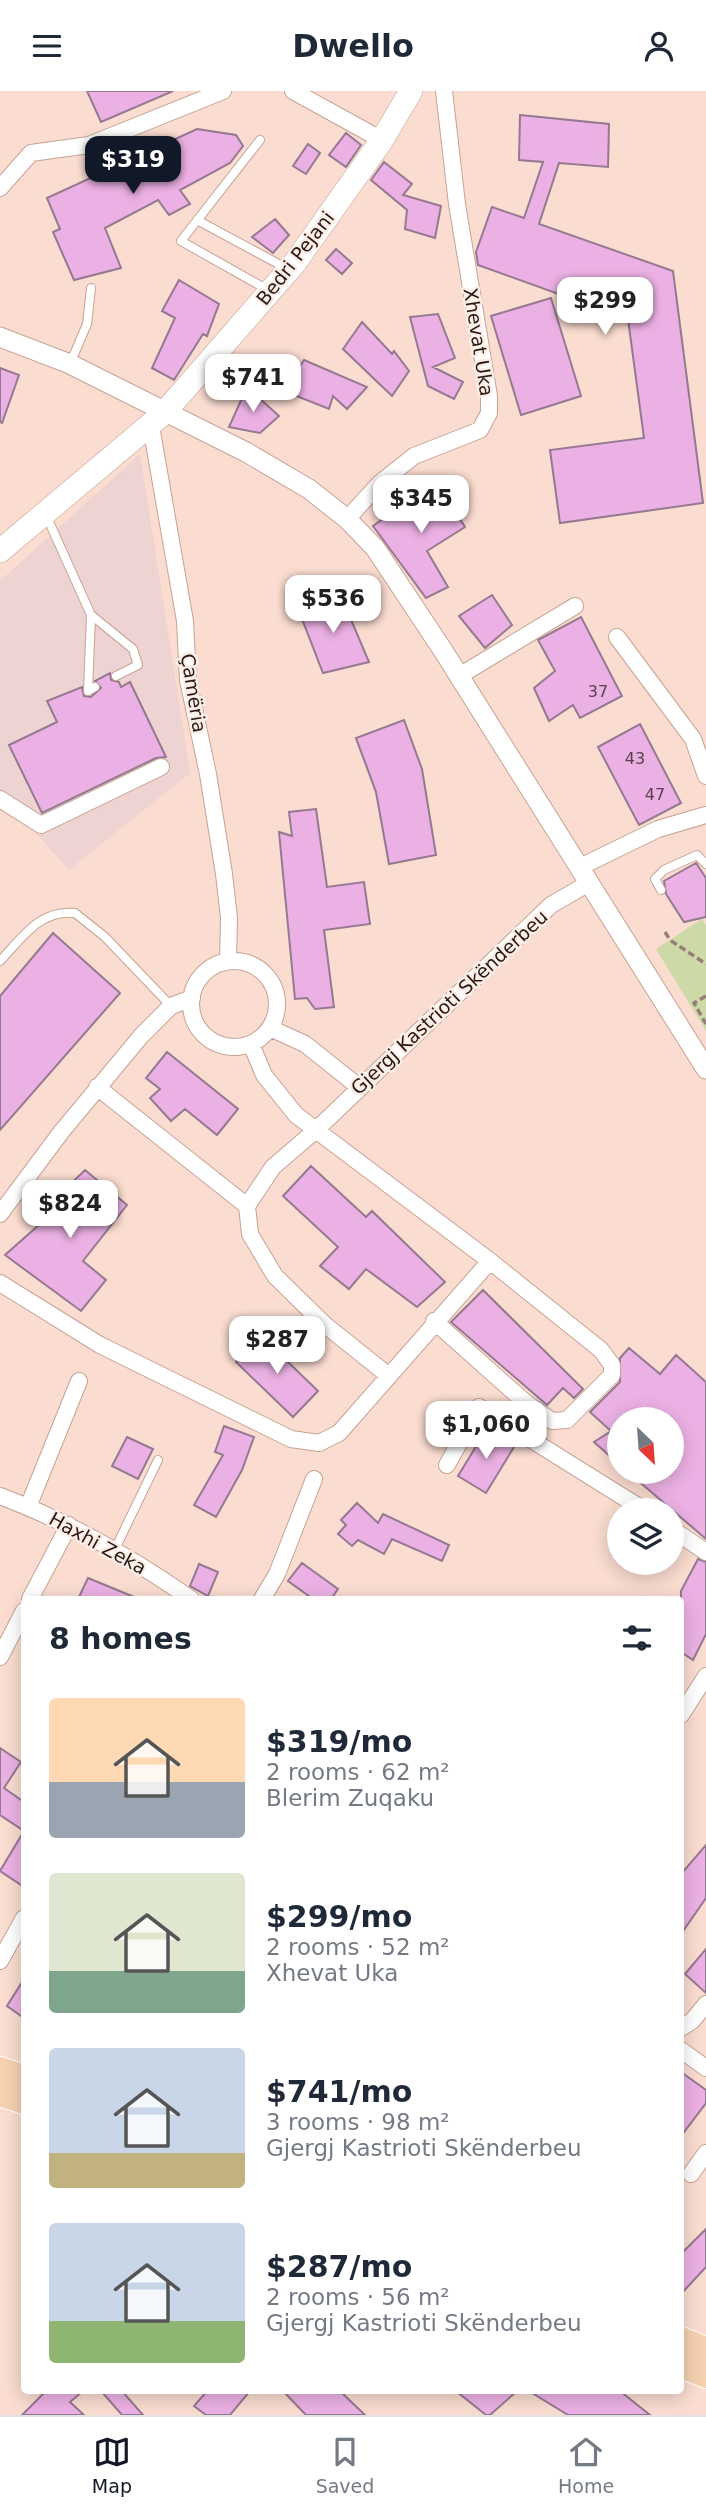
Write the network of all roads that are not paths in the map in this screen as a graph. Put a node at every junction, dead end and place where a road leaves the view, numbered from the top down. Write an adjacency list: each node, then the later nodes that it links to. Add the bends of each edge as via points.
1 (223, 91): 7 (street, via 89,145 31,153)
2 (293, 91): 6 (street)
3 (411, 91): 6 (main road, Bedri Pejani)
4 (444, 91): 16 (street, Xhevat Uka, via 489,413 480,430 414,456 380,483)
5 (260, 140): 8 (lane)
6 (382, 140): 9 (main road, Bedri Pejani)
7 (0, 188)
8 (197, 220): 9 (lane); 11 (lane, via 181,241)
9 (289, 270): 11 (main road, Bedri Pejani)
10 (91, 288): 13 (lane, via 87,324)
11 (270, 291): 14 (main road, Bedri Pejani)
12 (0, 337): 13 (street)
13 (70, 364): 14 (street)
14 (158, 419): 15 (main road); 16 (street, via 246,452 309,489); 32 (street, Çamëria, via 185,621 188,680 224,874)
15 (45, 512): 17 (main road); 19 (lane)
16 (347, 519): 22 (street, via 375,548)
17 (0, 551)
18 (575, 606): 22 (street)
19 (92, 615): 21 (lane, via 133,649 138,664); 23 (lane, via 88,691)
20 (617, 636): 25 (street, via 693,739)
21 (116, 676)
22 (459, 677): 29 (street)
23 (95, 687)
24 (161, 767): 26 (street, via 41,825)
25 (706, 776)
26 (0, 799)
27 (706, 815): 29 (street, Gjergj Kastrioti Skënderbeu, via 658,829)
28 (706, 864): 30 (lane, via 697,855 664,870 655,879)
29 (585, 875): 37 (street); 39 (street, Gjergj Kastrioti Skënderbeu)
30 (661, 890)
31 (0, 961): 34 (lane, via 36,922 50,915 75,913 105,937)
32 (228, 961): 33 (street, via 202,976); 35 (street, via 257,967 271,981 278,1000)
33 (192, 998): 34 (street); 36 (street, via 192,1014 205,1035 227,1047)
34 (171, 1006): 38 (street)
35 (270, 1028): 36 (street); 39 (street, via 305,1044)
36 (251, 1044): 40 (street, via 276,1092)
37 (706, 1069)
38 (97, 1087): 41 (street); 42 (street)
39 (359, 1087): 40 (street, Gjergj Kastrioti Skënderbeu)
40 (316, 1130): 41 (street, Gjergj Kastrioti Skënderbeu, via 273,1167); 43 (street)
41 (247, 1206): 46 (street, via 250,1234 275,1276 324,1324)
42 (0, 1213)
43 (490, 1261): 45 (street); 45 (street, via 601,1350 612,1365 612,1375 567,1420 552,1421)
44 (0, 1283): 46 (street, via 100,1345 291,1439 319,1443 339,1433)
45 (435, 1321): 46 (street)
46 (389, 1376)
47 (79, 1381): 53 (street)
48 (158, 1460): 56 (lane)
49 (447, 1465): 52 (street, via 479,1407)
50 (314, 1479): 60 (street)
51 (0, 1496): 53 (street, Haxhi Zeka)
52 (625, 1498)
53 (28, 1507): 54 (street, Haxhi Zeka)
54 (69, 1524): 56 (street, Haxhi Zeka); 58 (street)
55 (684, 1537): 57 (street)
56 (115, 1549): 59 (street, Haxhi Zeka)
57 (706, 1552)
58 (32, 1596)
59 (186, 1596)
60 (264, 1596)
61 (21, 1617): 62 (street)
62 (0, 1657)
63 (706, 1675): 64 (street)
64 (684, 1710)
65 (21, 1923): 66 (street)
66 (0, 1961)
67 (706, 2004): 68 (street)
68 (684, 2026)
69 (684, 2052): 70 (street)
70 (706, 2068)
71 (0, 2070): 72 (main road)
72 (21, 2077)
73 (0, 2094): 74 (main road)
74 (21, 2100)
75 (706, 2153): 76 (street)
76 (691, 2174)
77 (684, 2341): 78 (main road)
78 (706, 2350)
79 (684, 2366): 80 (main road)
80 (706, 2375)

